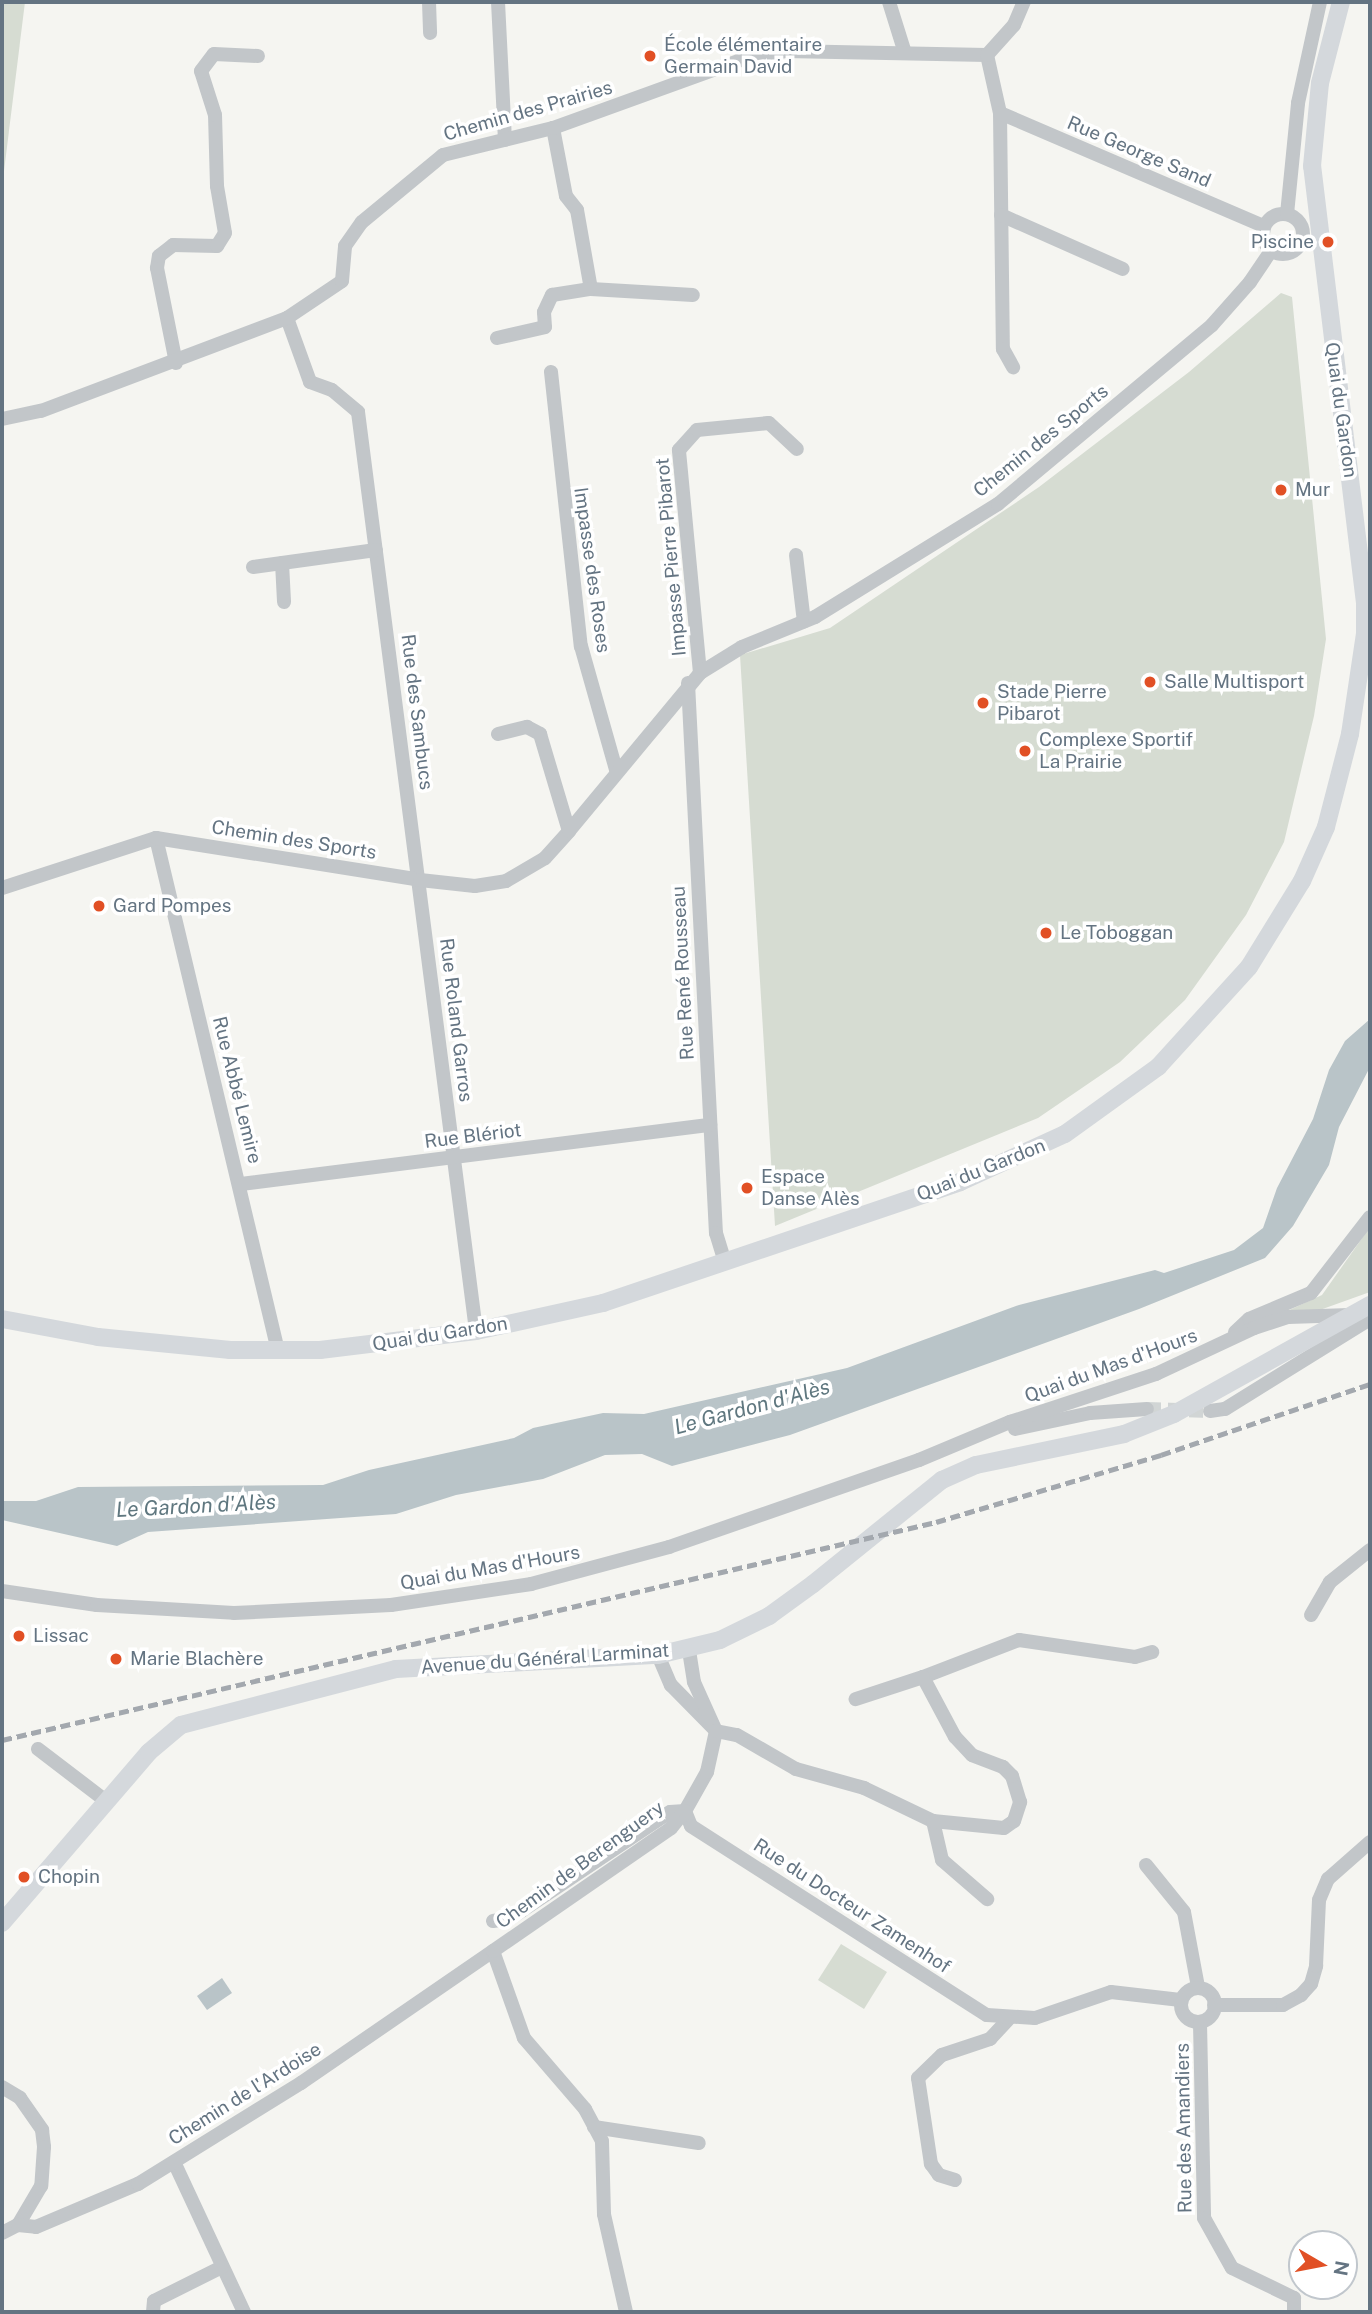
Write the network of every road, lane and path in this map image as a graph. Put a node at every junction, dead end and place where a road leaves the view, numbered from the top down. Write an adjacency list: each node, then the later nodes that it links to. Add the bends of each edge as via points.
1 (429, 2): 7 (street)
2 (498, 2): 13 (street)
3 (889, 2): 8 (street)
4 (1024, 2): 9 (street, via 1014,26)
5 (1320, 2): 14 (street, via 1298,103)
6 (1341, 2): 46 (main road, Quai du Gardon, via 1313,130 1320,242 1361,554 1365,634 1338,789 1326,827 1289,904 1249,967 1158,1067 1065,1134 960,1182)
7 (430, 33)
8 (905, 53): 9 (street, Chemin des Prairies); 12 (street, Chemin des Prairies, via 785,51 746,58)
9 (987, 54): 11 (street)
10 (258, 56): 23 (street, via 214,54 201,71 215,115 217,186 225,233 217,246 173,245 159,256)
11 (1000, 113): 15 (street); 16 (street, Rue George Sand)
12 (553, 128): 13 (street, Chemin des Prairies); 19 (street, via 566,196 577,209)
13 (505, 140): 21 (street, Chemin des Prairies, via 443,155 362,222 345,246 342,281)
14 (1287, 214): 16 (street, via 1276,215); 17 (street, via 1301,226 1300,245 1283,255)
15 (1001, 215): 18 (street); 24 (street, via 1003,349)
16 (1264, 226): 17 (street, via 1263,240)
17 (1270, 251): 33 (street, Chemin des Sports, via 1212,325 998,504)
18 (1123, 269)
19 (591, 289): 20 (street); 22 (street, via 552,295 544,312 545,327)
20 (693, 295)
21 (287, 318): 23 (street, Chemin des Prairies); 28 (street, Rue des Sambucs, via 310,382 332,390 358,412)
22 (498, 338)
23 (176, 363): 26 (street, Chemin des Prairies, via 41,411)
24 (1013, 367)
25 (551, 372): 37 (street, Impasse des Roses, via 580,646)
26 (2, 419)
27 (797, 449): 34 (street, Impasse Pierre Pibarot, via 769,423 696,430 680,450)
28 (376, 550): 30 (street); 40 (street, Rue des Sambucs)
29 (796, 555): 33 (street)
30 (282, 563): 31 (street); 32 (street)
31 (253, 567)
32 (284, 601)
33 (804, 622): 34 (street, Chemin des Sports, via 743,647)
34 (700, 673): 35 (street, Chemin des Sports)
35 (688, 683): 37 (street, Chemin des Sports); 42 (street, Rue René Rousseau)
36 (498, 734): 38 (street, via 527,727 540,734)
37 (616, 770): 38 (street, Chemin des Sports)
38 (569, 831): 40 (street, Chemin des Sports, via 545,858 506,881 475,886)
39 (156, 838): 40 (street, Chemin des Sports); 41 (street, Chemin des Sports); 44 (street, Rue Abbé Lemire)
40 (420, 880): 43 (street, Rue Roland Garros)
41 (2, 888)
42 (710, 1125): 43 (street, Rue Blériot); 46 (street, Rue René Rousseau, via 716,1233)
43 (454, 1158): 44 (street, Rue Blériot); 51 (street, Rue Roland Garros)
44 (241, 1184): 53 (street, Rue Abbé Lemire)
45 (1370, 1217): 52 (street, via 1311,1293 1249,1319)
46 (724, 1259): 51 (main road, Quai du Gardon, via 603,1303)
47 (1370, 1306): 48 (main road, Avenue du Général Larminat)
48 (1350, 1315): 52 (street, Quai du Mas d'Hours, via 1289,1317); 60 (main road, Avenue du Général Larminat, via 1174,1414 1124,1434 976,1465 912,1500 769,1616 720,1640)
49 (2, 1319): 53 (main road, Quai du Gardon, via 187,1348)
50 (1370, 1319): 55 (street, via 1225,1409)
51 (476, 1331): 53 (main road, Quai du Gardon)
52 (1221, 1344): 56 (street, Quai du Mas d'Hours, via 1156,1374 1010,1422)
53 (278, 1351)
54 (1147, 1409): 56 (street, Quai du Mas d'Hours, via 1090,1413)
55 (1210, 1411)
56 (966, 1442): 58 (street, Quai du Mas d'Hours, via 668,1547 573,1575 461,1597 333,1610 234,1613 97,1605)
57 (1370, 1549): 59 (street, via 1330,1582)
58 (2, 1591)
59 (1311, 1615)
60 (689, 1649): 62 (main road, Avenue du Général Larminat); 65 (street, via 694,1682)
61 (1152, 1652): 63 (street, via 1135,1657 1019,1640)
62 (657, 1654): 65 (street, via 671,1685); 67 (main road, Avenue du Général Larminat, via 396,1669 213,1715 181,1725 163,1737)
63 (923, 1677): 64 (street); 69 (street, via 955,1737 972,1755 1003,1767 1012,1776 1020,1802 1014,1821 1004,1828)
64 (856, 1699)
65 (716, 1731): 68 (street, Chemin de Berenguery, via 706,1772); 69 (street, via 737,1735 796,1769 864,1788)
66 (38, 1749): 67 (street)
67 (106, 1801): 73 (main road, Avenue du Général Larminat)
68 (685, 1811): 74 (street, Chemin de Berenguery, via 670,1812 511,1918); 75 (street, Chemin de Berenguery, via 671,1828); 79 (street, Rue du Docteur Zamenhof, via 691,1826 846,1926 987,2015)
69 (933, 1821): 72 (street, via 942,1860)
70 (1370, 1842): 78 (street, via 1328,1879 1318,1900 1316,1966 1311,1984 1301,1995 1283,2005)
71 (1146, 1865): 76 (street, via 1184,1912)
72 (988, 1899)
73 (5, 1916)
74 (493, 1921)
75 (493, 1951): 82 (street, Chemin de Berenguery, via 524,2038 585,2109); 84 (street, Chemin de l'Ardoise)
76 (1198, 1987): 77 (street, via 1185,1990); 78 (street, via 1209,1993)
77 (1181, 2000): 79 (street, Rue du Docteur Zamenhof, via 1111,1992 1035,2018); 80 (street, via 1187,2016)
78 (1214, 2005): 80 (street, via 1212,2018)
79 (1009, 2020): 85 (street, Rue du Docteur Zamenhof, via 989,2039 942,2055 918,2078 931,2164 939,2175)
80 (1200, 2023): 92 (street, Rue des Amandiers, via 1204,2218 1232,2269 1294,2298)
81 (2, 2087): 86 (street, via 20,2098 42,2130 44,2147 41,2186)
82 (594, 2127): 83 (street); 91 (street, Chemin de Berenguery, via 602,2141 604,2214)
83 (699, 2143)
84 (174, 2162): 86 (street, Chemin de l'Ardoise, via 97,2203 36,2227); 88 (street)
85 (955, 2180)
86 (18, 2225): 87 (street, Chemin de l'Ardoise)
87 (2, 2233)
88 (222, 2267): 89 (street, via 154,2301); 90 (street)
89 (153, 2312)
90 (244, 2312)
91 (626, 2312)
92 (1294, 2312)

